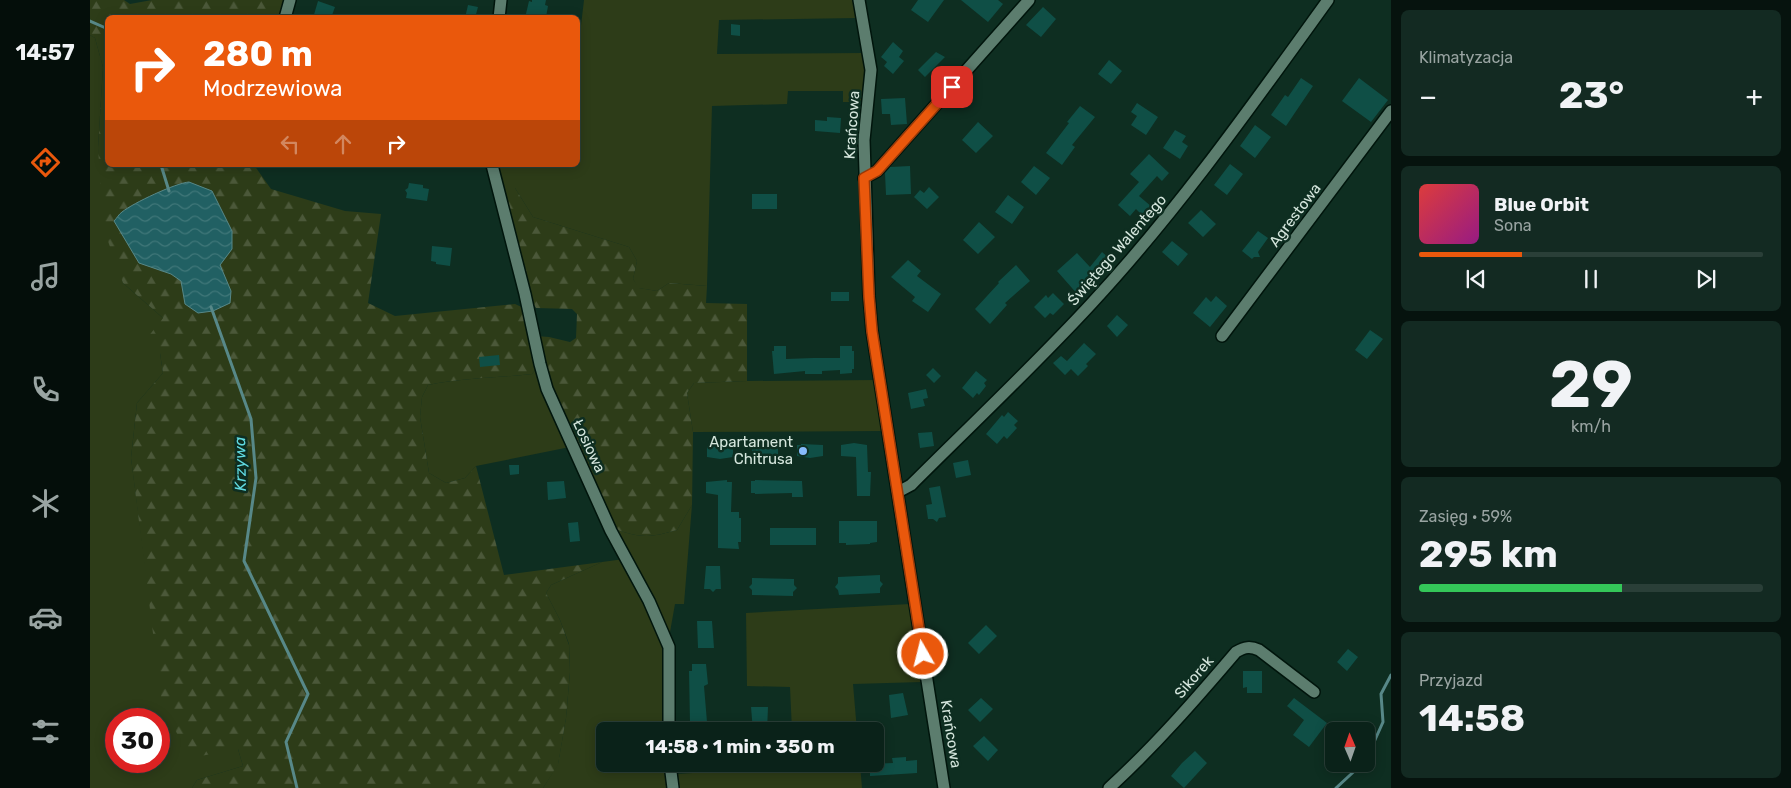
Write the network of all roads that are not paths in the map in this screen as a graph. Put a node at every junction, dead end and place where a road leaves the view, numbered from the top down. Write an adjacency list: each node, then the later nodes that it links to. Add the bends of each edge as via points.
1 (290, 0): 6 (street)
2 (501, 0): 7 (street)
3 (859, 0): 10 (street, Krańcowa, via 871,70 865,116)
4 (1029, 0): 10 (street, via 877,171)
5 (1328, 0): 12 (street, Świętego Walentego, via 1178,202 1092,303 911,486)
6 (286, 15)
7 (499, 15)
8 (1391, 111): 11 (street, Agrestowa)
9 (493, 167): 14 (street, Łosiowa, via 547,389 611,531 649,601 669,647)
10 (864, 178): 12 (street, Krańcowa, via 872,331)
11 (1222, 336)
12 (898, 492): 17 (street, Krańcowa)
13 (1314, 692): 18 (street, Sikorek, via 1259,650 1244,647 1236,652 1170,728)
14 (669, 722)
15 (671, 772): 16 (street)
16 (673, 788)
17 (944, 788)
18 (1109, 788)

